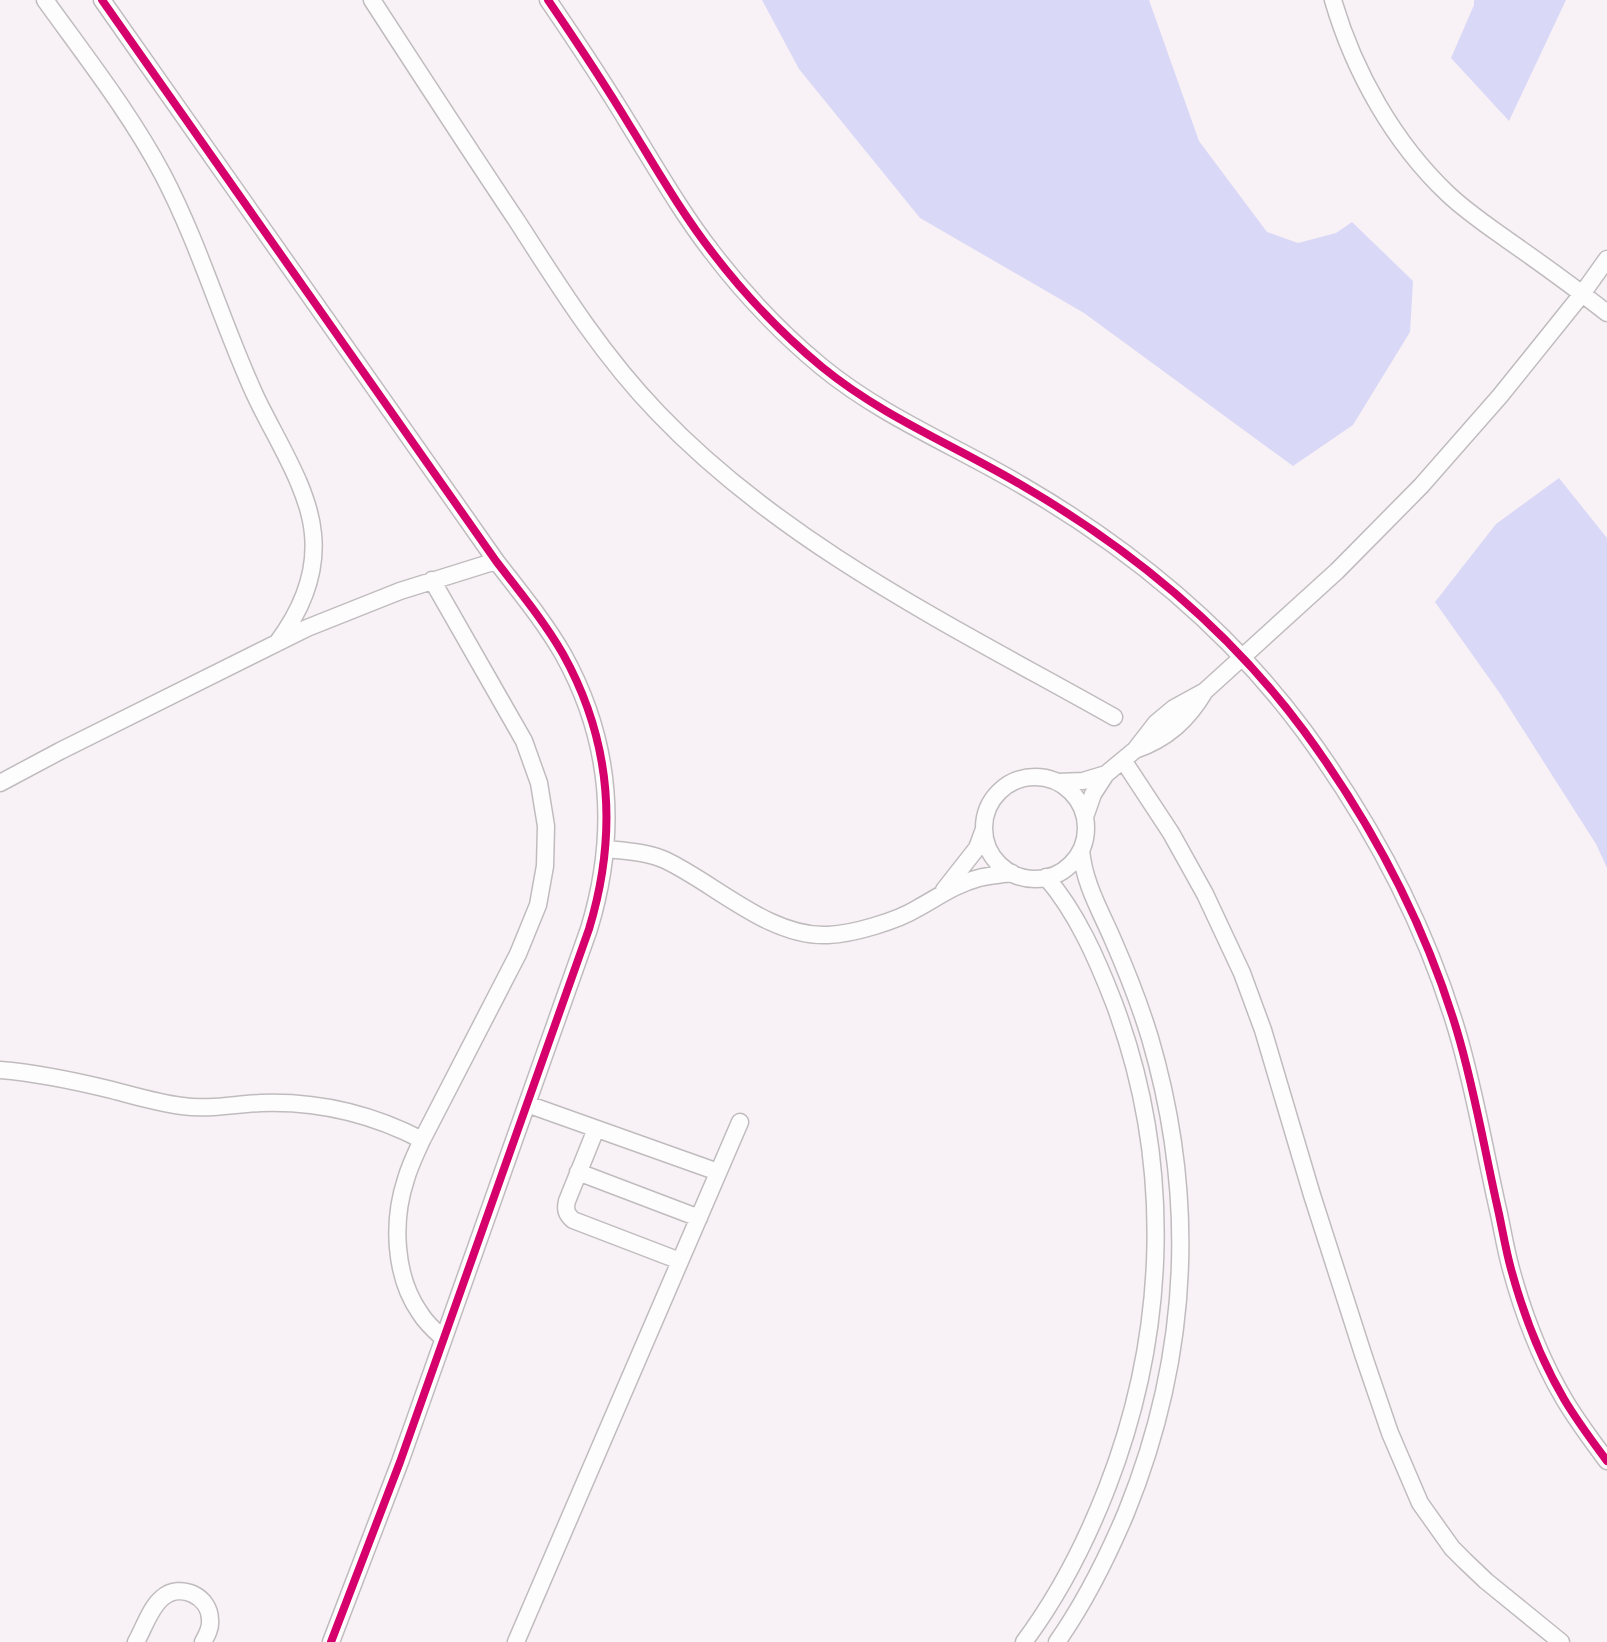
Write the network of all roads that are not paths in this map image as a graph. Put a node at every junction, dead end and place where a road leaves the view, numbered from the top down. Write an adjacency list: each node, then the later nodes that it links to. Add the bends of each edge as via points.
1 (45, 0): 11 (street, via 130,119 164,176 234,347 307,504 314,536 311,573 299,609)
2 (102, 0): 9 (street)
3 (372, 0): 13 (street, via 587,328 634,386 683,438 746,493 819,546 902,598)
4 (548, 0): 12 (street, via 707,245 784,334 825,369 890,415 1027,488 1114,546 1181,598)
5 (1333, 0): 7 (street, via 1351,53 1378,104 1430,176 1449,196)
6 (1607, 258): 7 (street)
7 (1582, 294): 8 (street); 12 (street, via 1500,396 1421,486 1337,571)
8 (1607, 313)
9 (496, 561): 10 (street); 20 (street, via 547,628 584,697 603,768)
10 (432, 580): 11 (street); 29 (street, via 524,741 539,783 546,846 542,886 530,927)
11 (277, 642): 17 (street)
12 (1242, 657): 14 (street, via 1204,691 1165,715); 35 (street, via 1300,726 1335,776 1377,846 1414,918 1442,986 1470,1077 1510,1267 1522,1303 1563,1398)
13 (1114, 717)
14 (1129, 755): 15 (street); 42 (street, via 1205,894 1242,973 1263,1030 1364,1357 1390,1433 1420,1503 1465,1561)
15 (1106, 774): 16 (street, via 1083,781); 18 (street, via 1093,794)
16 (1058, 782): 18 (street, via 1076,796); 19 (street, via 1036,776 1014,781 996,795)
17 (0, 783)
18 (1085, 817): 21 (street, via 1085,840)
19 (984, 827): 22 (street, via 985,838 995,859); 24 (street, via 977,848)
20 (606, 849): 24 (street, via 640,852 663,859 770,923 800,933 828,935 858,930 917,909); 26 (street, via 601,885 589,929)
21 (1081, 850): 23 (street, via 1066,868); 41 (street, via 1087,883 1132,985 1162,1082 1176,1159 1180,1270 1171,1364 1144,1464 1101,1568)
22 (1012, 873): 23 (street, via 1023,877); 24 (street, via 979,878)
23 (1046, 877): 40 (street, via 1074,915 1110,993 1128,1044 1148,1141 1155,1208 1156,1270 1145,1359 1129,1427 1113,1474 1070,1569)
24 (941, 893)
25 (0, 1070): 29 (street, via 59,1078 181,1106 211,1108 287,1103 333,1108 380,1120)
26 (527, 1104): 28 (street); 34 (street)
27 (740, 1122): 31 (street)
28 (596, 1129): 30 (street); 31 (street)
29 (422, 1140): 34 (street, via 401,1196 399,1247 405,1281 414,1303 427,1323)
30 (578, 1172): 32 (street); 33 (street, via 566,1207 572,1220)
31 (718, 1172): 32 (street)
32 (699, 1218): 33 (street)
33 (680, 1261): 39 (street)
34 (444, 1338): 38 (street)
35 (1607, 1461)
36 (136, 1642): 37 (street, via 161,1599 176,1591 185,1591 201,1598 210,1613 211,1622)
37 (203, 1642)
38 (331, 1642)
39 (516, 1642)
40 (1024, 1642)
41 (1057, 1642)
42 (1561, 1642)

